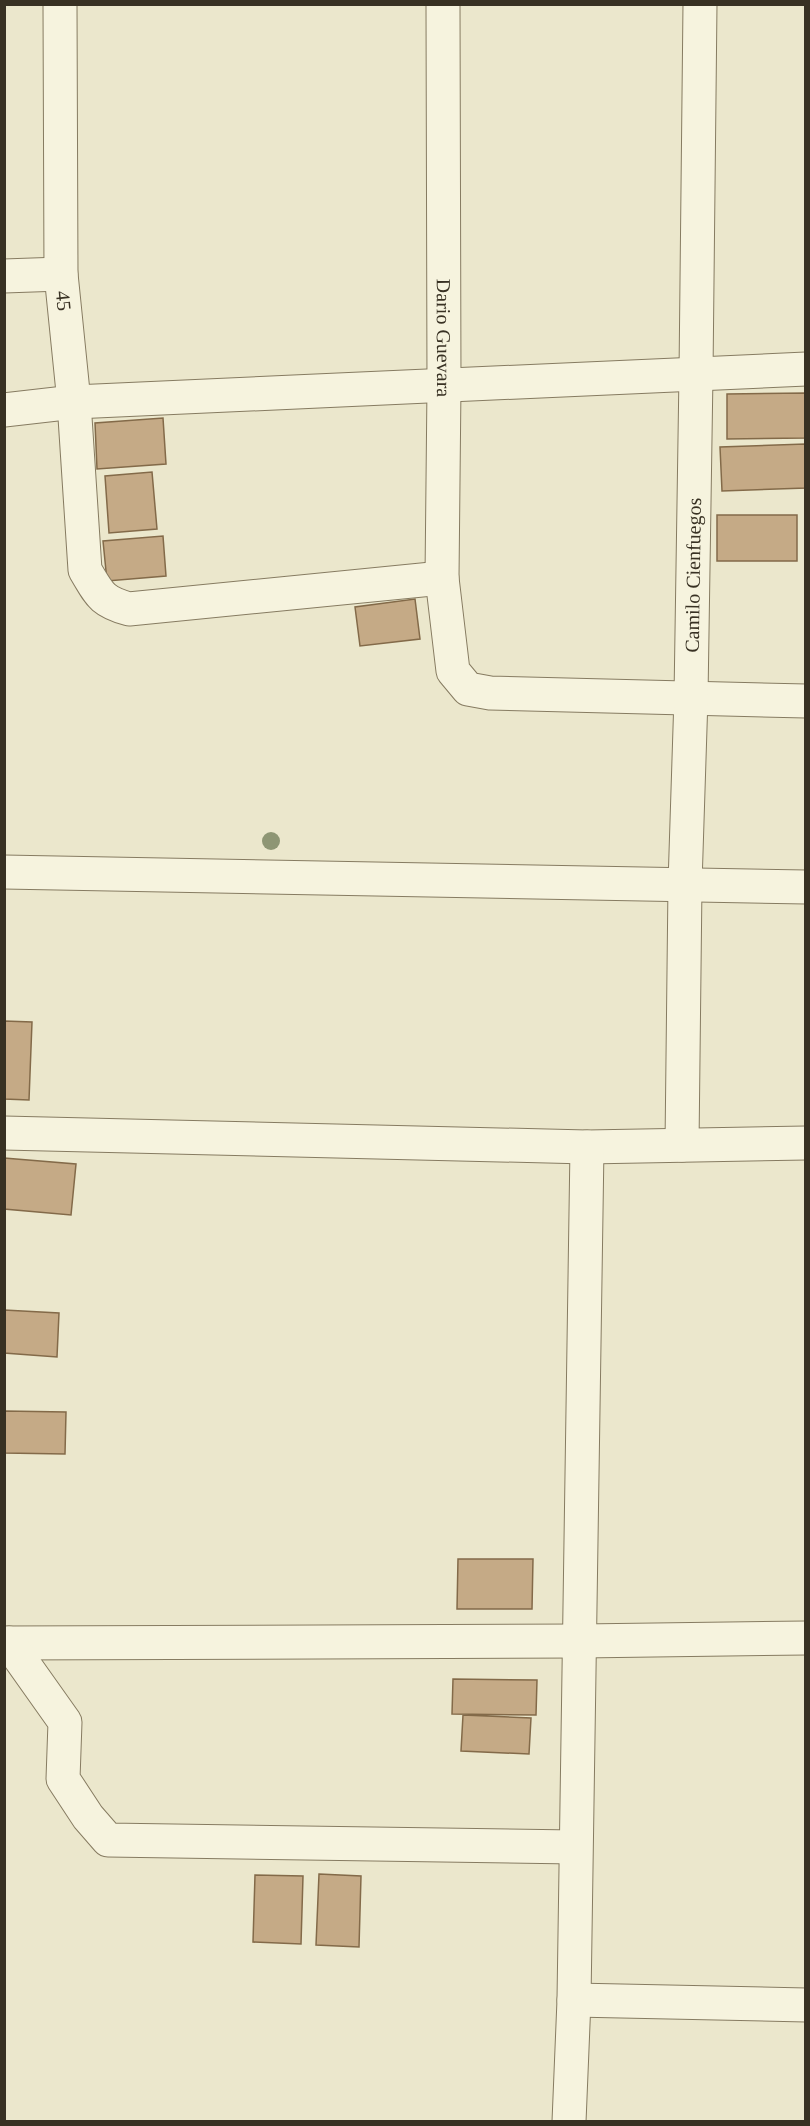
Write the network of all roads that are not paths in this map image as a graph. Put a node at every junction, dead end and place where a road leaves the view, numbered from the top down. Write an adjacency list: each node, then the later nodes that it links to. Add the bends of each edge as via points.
1 (60, 4): 4 (street, 45)
2 (443, 4): 8 (street, Dario Guevara)
3 (700, 4): 7 (street, Camilo Cienfuegos)
4 (61, 274): 5 (street); 9 (street, 45)
5 (4, 276)
6 (806, 369): 7 (street)
7 (696, 374): 8 (street); 12 (street, Camilo Cienfuegos)
8 (444, 386): 9 (street); 11 (street, Dario Guevara)
9 (74, 402): 10 (street); 11 (street, 45, via 85,570 110,604 129,609)
10 (4, 410)
11 (442, 578): 12 (street, Dario Guevara, via 453,670 468,689 490,693)
12 (691, 698): 13 (street); 15 (street, Camilo Cienfuegos)
13 (806, 701)
14 (4, 872): 15 (street)
15 (685, 884): 16 (street); 19 (street, Camilo Cienfuegos)
16 (806, 887)
17 (4, 1133): 20 (street)
18 (806, 1143): 19 (street)
19 (682, 1145): 20 (street)
20 (587, 1147): 22 (street)
21 (806, 1638): 22 (street)
22 (581, 1641): 23 (street); 24 (street)
23 (7, 1643): 24 (street, via 65,1722 63,1779 108,1840)
24 (575, 1847): 25 (street)
25 (574, 2000): 26 (street); 27 (street)
26 (806, 2005)
27 (569, 2121)

